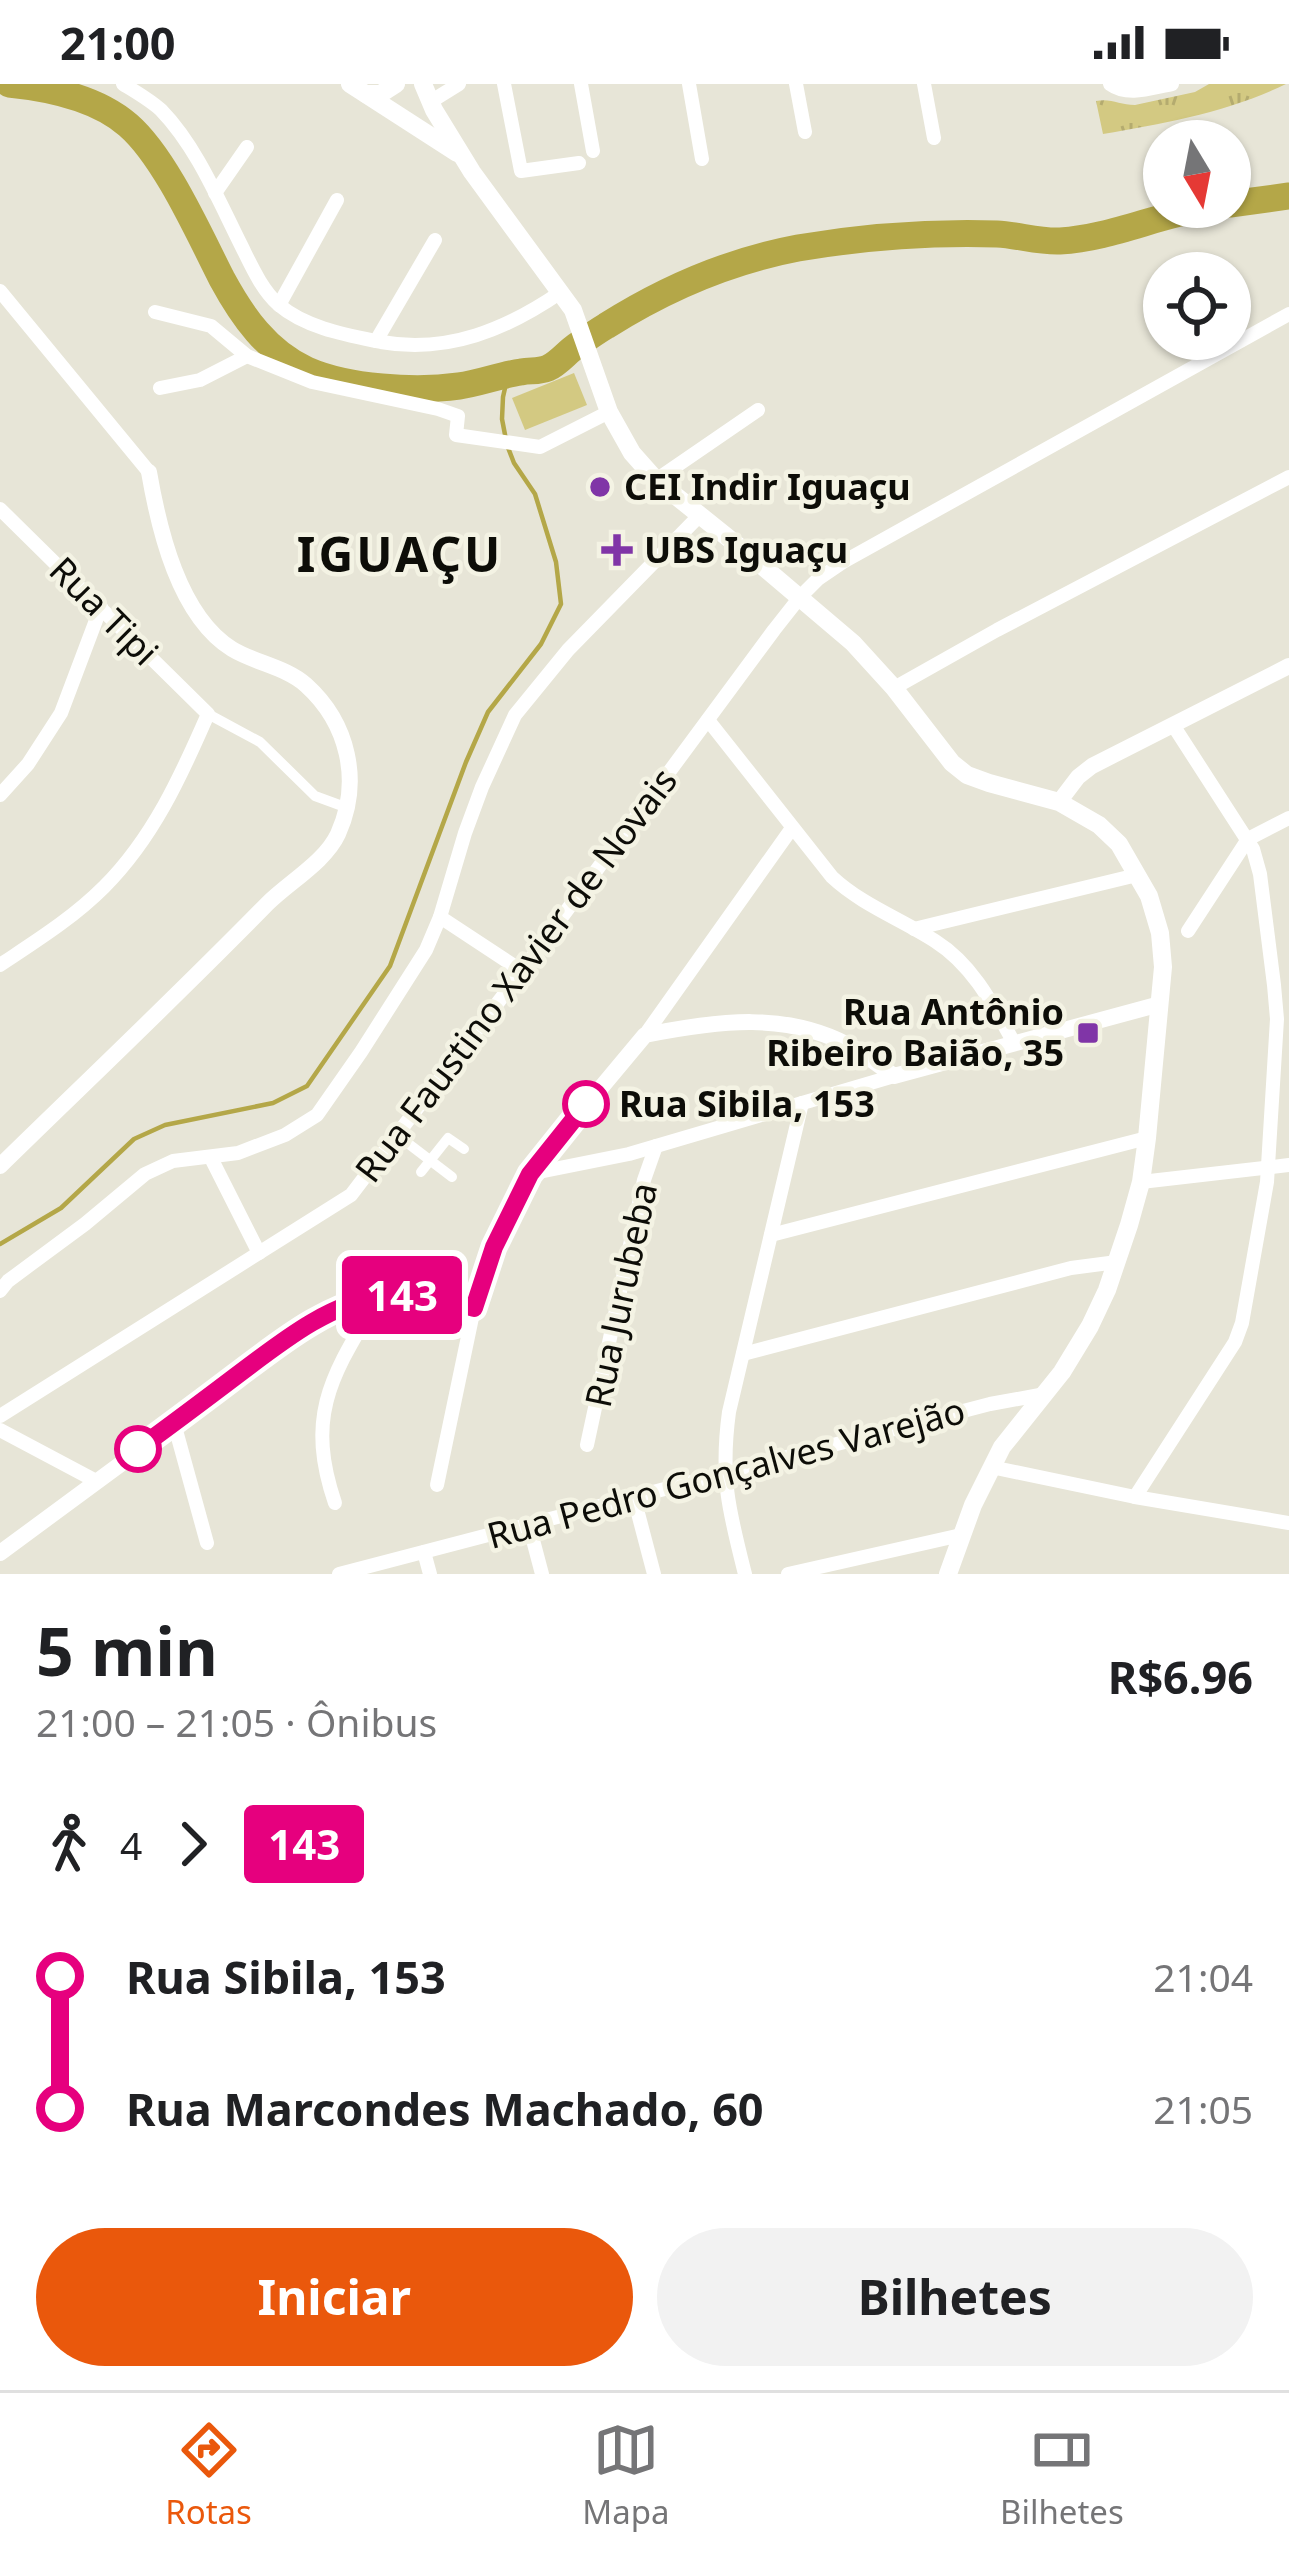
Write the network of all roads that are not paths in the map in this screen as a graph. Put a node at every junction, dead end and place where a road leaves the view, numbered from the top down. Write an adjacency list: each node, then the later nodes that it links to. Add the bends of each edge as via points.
1 (123, 84): 21 (street, via 160,109)
2 (396, 84): 12 (main road, via 382,93)
3 (412, 84): 13 (main road)
4 (459, 84): 13 (street)
5 (504, 84): 20 (street, via 521,170)
6 (581, 84): 17 (street)
7 (688, 84): 19 (street)
8 (796, 84): 14 (street)
9 (924, 84): 15 (street)
10 (1110, 84): 11 (street, via 1132,92)
11 (1172, 84)
12 (358, 89): 18 (main road)
13 (429, 99): 18 (main road)
14 (805, 132)
15 (934, 138)
16 (247, 147): 21 (street)
17 (593, 151)
18 (461, 156): 25 (main road)
19 (702, 159)
20 (579, 164)
21 (215, 193): 26 (street)
22 (337, 200): 26 (street)
23 (435, 240): 29 (street)
24 (0, 292): 34 (street)
25 (561, 292): 29 (street, via 467,339 431,346); 32 (main road)
26 (279, 305): 29 (street, via 321,327)
27 (155, 312): 30 (street, via 211,326)
28 (1289, 314): 39 (street, Rua Faustino Xavier de Novais, via 843,562)
29 (376, 340)
30 (247, 356): 31 (street, via 200,380); 32 (street, via 312,382 458,416 456,435 540,447)
31 (160, 388)
32 (606, 406): 36 (main road)
33 (758, 410): 36 (street)
34 (149, 472): 48 (street, via 164,540 204,622 247,658 301,680 334,717 349,762)
35 (1289, 477): 42 (street)
36 (656, 480): 38 (main road)
37 (0, 509): 40 (street, Rua Tipi)
38 (699, 516): 39 (main road); 53 (street, via 515,715)
39 (800, 597): 42 (main road); 44 (street, Rua Faustino Xavier de Novais)
40 (100, 607): 43 (street, Rua Tipi); 46 (street, via 61,713)
41 (1289, 666): 45 (street)
42 (894, 688): 47 (main road, via 967,775)
43 (208, 713): 48 (street, via 260,742 314,796); 56 (street, via 133,854 72,914)
44 (708, 720): 50 (street); 57 (street, Rua Faustino Xavier de Novais)
45 (1173, 725): 47 (street, via 1092,766); 51 (street)
46 (0, 795)
47 (1059, 802): 52 (main road, via 1100,825)
48 (345, 808): 69 (street, via 324,853)
49 (1289, 818): 51 (street)
50 (792, 828): 54 (street, via 846,890); 59 (street)
51 (1248, 839): 55 (street); 71 (street, via 1260,874 1277,1019)
52 (1137, 875): 54 (street); 58 (main road, via 1160,933)
53 (440, 917): 57 (street); 67 (street, via 317,1115 270,1141)
54 (914, 928): 60 (street, via 961,962)
55 (1188, 931)
56 (0, 964)
57 (522, 971): 63 (street, Rua Faustino Xavier de Novais)
58 (1160, 1004): 60 (street); 64 (main road)
59 (645, 1035): 61 (street, via 710,1023 784,1024 854,1048); 73 (street)
60 (1014, 1043): 61 (street)
61 (894, 1076): 62 (street)
62 (802, 1103): 65 (street); 76 (street)
63 (397, 1136): 68 (street); 77 (street, Rua Faustino Xavier de Novais, via 351,1195)
64 (1147, 1138): 75 (main road); 76 (street)
65 (656, 1146): 73 (street); 87 (street, Rua Jurubeba)
66 (464, 1149): 68 (street, via 448,1138)
67 (211, 1158): 77 (street); 79 (street, via 172,1161 145,1174)
68 (430, 1161): 72 (street); 74 (street)
69 (0, 1166)
70 (1289, 1166): 71 (street)
71 (1268, 1167): 75 (street); 92 (street, via 1235,1342)
72 (421, 1172)
73 (530, 1174): 81 (street)
74 (452, 1177)
75 (1141, 1182): 78 (main road)
76 (771, 1235): 82 (street)
77 (259, 1253): 84 (street, Rua Faustino Xavier de Novais)
78 (1117, 1262): 82 (street); 83 (main road, via 1090,1326)
79 (0, 1291)
80 (380, 1296): 81 (street, via 432,1296); 85 (street, via 312,1322); 94 (street, via 322,1414)
81 (474, 1308): 91 (street)
82 (743, 1354): 89 (street)
83 (1045, 1394): 88 (main road); 89 (street, Rua Pedro Gonçalves Varejão)
84 (0, 1416)
85 (173, 1423): 90 (street); 98 (street)
86 (0, 1430): 90 (street)
87 (587, 1445)
88 (991, 1467): 92 (street); 97 (main road)
89 (724, 1474): 93 (street, Rua Pedro Gonçalves Varejão); 105 (street)
90 (96, 1481): 100 (street)
91 (437, 1485)
92 (1135, 1497): 95 (street)
93 (634, 1498): 96 (street, Rua Pedro Gonçalves Varejão); 104 (street)
94 (334, 1503)
95 (1289, 1523)
96 (529, 1525): 99 (street, Rua Pedro Gonçalves Varejão); 103 (street)
97 (961, 1535): 106 (street); 107 (main road)
98 (207, 1543)
99 (424, 1552): 101 (street, Rua Pedro Gonçalves Varejão); 102 (street)
100 (0, 1553)
101 (339, 1574)
102 (430, 1574)
103 (542, 1574)
104 (654, 1574)
105 (745, 1574)
106 (788, 1574)
107 (948, 1574)

